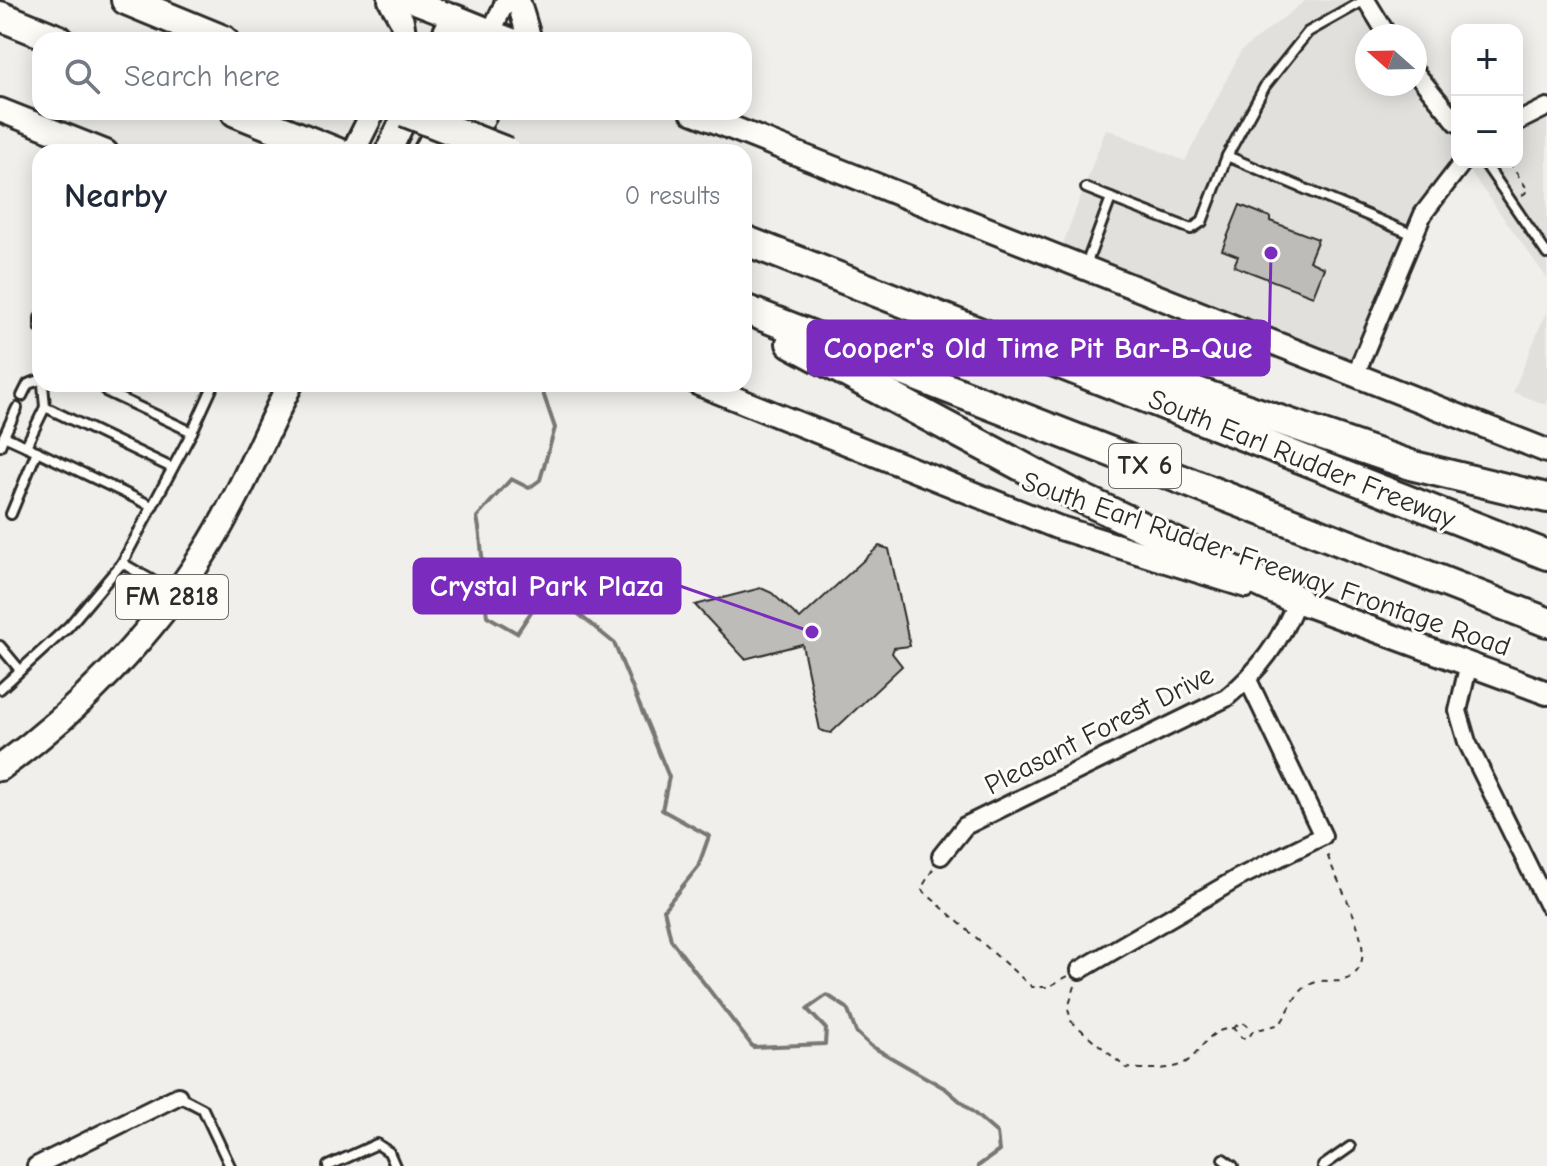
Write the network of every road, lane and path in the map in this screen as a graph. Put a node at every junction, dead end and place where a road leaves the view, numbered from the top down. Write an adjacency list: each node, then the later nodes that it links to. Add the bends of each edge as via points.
1 (126, 0): 11 (highway)
2 (390, 0): 12 (main road)
3 (410, 0): 7 (main road)
4 (506, 0): 15 (street)
5 (518, 0): 16 (main road)
6 (1365, 0): 9 (street); 36 (lane, via 1308,32 1265,86)
7 (458, 8): 13 (main road); 14 (main road)
8 (0, 16): 10 (highway)
9 (1380, 24)
10 (39, 32)
11 (204, 32)
12 (404, 32)
13 (446, 32)
14 (489, 32)
15 (497, 32)
16 (528, 32)
17 (1427, 87): 20 (street)
18 (1547, 107): 21 (street)
19 (0, 110): 29 (main road)
20 (1451, 116)
21 (1523, 119)
22 (256, 120): 30 (highway)
23 (369, 120): 31 (main road)
24 (402, 120): 32 (main road)
25 (426, 120): 35 (highway, bridge)
26 (443, 120): 33 (main road)
27 (482, 120): 34 (main road)
28 (712, 120): 46 (main road)
29 (86, 144)
30 (316, 144)
31 (357, 144)
32 (392, 144)
33 (430, 144)
34 (470, 144)
35 (487, 144)
36 (1227, 156): 41 (lane, via 1202,222 1191,229); 43 (lane)
37 (1457, 168): 43 (street)
38 (1488, 168): 45 (lane)
39 (1513, 168): 42 (path, via 1528,190)
40 (1086, 188): 41 (lane)
41 (1111, 198): 46 (lane)
42 (1521, 199)
43 (1414, 235): 50 (street)
44 (752, 243): 47 (highway, South Earl Rudder Freeway / TX 6)
45 (1547, 254)
46 (1085, 266): 50 (main road)
47 (890, 295): 67 (highway, via 944,306 1414,466); 70 (highway, South Earl Rudder Freeway / TX 6)
48 (752, 312): 74 (highway, TX 6)
49 (752, 322): 73 (highway, via 1081,498)
50 (1356, 373): 65 (main road)
51 (32, 383): 57 (lane)
52 (43, 392): 58 (lane)
53 (107, 392): 60 (lane)
54 (210, 392): 60 (lane)
55 (286, 392): 72 (main road, FM 2818, via 205,551)
56 (719, 392): 73 (main road, South Earl Rudder Freeway Frontage Road, via 1057,527)
57 (22, 396)
58 (45, 407): 63 (lane); 66 (lane)
59 (17, 408): 61 (lane)
60 (192, 432): 66 (lane)
61 (4, 436): 62 (lane); 63 (lane)
62 (0, 446)
63 (26, 446): 64 (lane)
64 (37, 451): 68 (lane); 69 (lane)
65 (1547, 451)
66 (172, 468): 68 (lane)
67 (1547, 498)
68 (152, 506): 71 (lane)
69 (11, 514)
70 (1547, 555)
71 (122, 563): 72 (lane); 77 (lane, via 69,626)
72 (175, 593): 81 (main road, FM 2818, via 104,680)
73 (1297, 600): 76 (main road, South Earl Rudder Freeway Frontage Road); 78 (street, Pleasant Forest Drive, via 1274,649)
74 (1547, 622)
75 (0, 646): 77 (lane)
76 (1469, 663): 80 (main road, South Earl Rudder Freeway Frontage Road); 84 (street, via 1458,711 1467,742)
77 (20, 670): 79 (lane)
78 (1248, 680): 82 (street); 83 (street, Pleasant Forest Drive, via 1204,711 965,826)
79 (0, 689)
80 (1547, 693)
81 (0, 768)
82 (1323, 836): 85 (street, via 1238,878); 87 (path, via 1365,954 1353,976 1309,985 1295,995 1280,1024)
83 (941, 856): 85 (path, via 921,889 1032,987 1048,987)
84 (1547, 904)
85 (1080, 970): 86 (path, via 1068,1008 1071,1021 1126,1068 1180,1065 1212,1033)
86 (1233, 1028): 87 (path, via 1242,1022); 87 (path, via 1242,1038)
87 (1253, 1031)
88 (178, 1096): 91 (street); 92 (lane, via 203,1109)
89 (1350, 1147): 96 (lane)
90 (1223, 1159): 95 (lane)
91 (36, 1166)
92 (230, 1166)
93 (328, 1166): 94 (lane, via 377,1144 389,1152)
94 (395, 1166)
95 (1233, 1166)
96 (1323, 1166)

